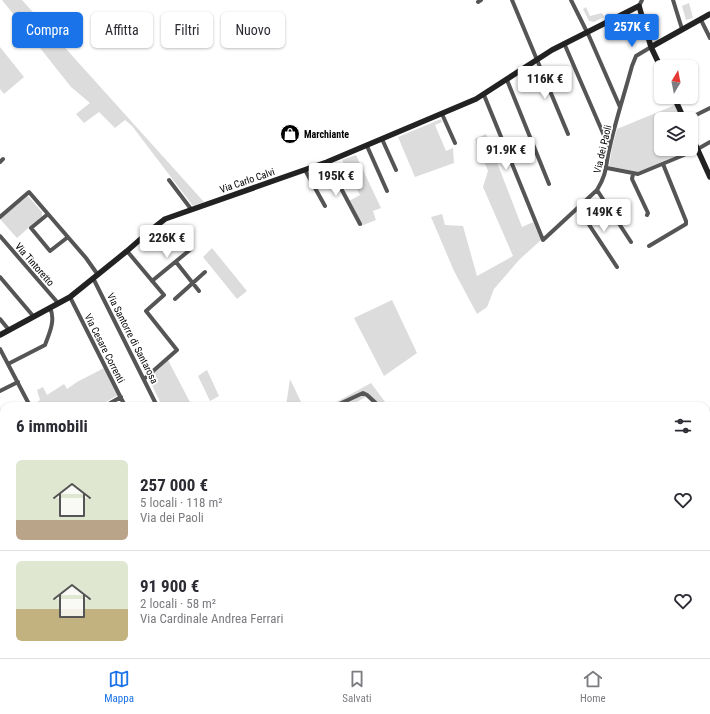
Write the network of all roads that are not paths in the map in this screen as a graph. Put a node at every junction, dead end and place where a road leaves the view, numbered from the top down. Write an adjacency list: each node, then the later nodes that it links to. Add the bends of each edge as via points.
1 (512, 0): 13 (street)
2 (571, 0): 9 (street)
3 (642, 0): 5 (street)
4 (673, 0): 8 (street)
5 (638, 3): 9 (street, Via Carlo Calvi); 12 (street)
6 (710, 14): 7 (street)
7 (701, 20): 8 (street); 10 (street)
8 (682, 29): 12 (street)
9 (587, 31): 11 (street, Via Carlo Calvi); 17 (street)
10 (710, 38)
11 (564, 42): 13 (street, Via Carlo Calvi); 26 (street)
12 (651, 47): 14 (street); 17 (street, Via dei Paoli, via 636,56)
13 (537, 59): 15 (street, Via Carlo Calvi); 21 (street)
14 (657, 60)
15 (506, 80): 16 (street, Via Carlo Calvi); 38 (street)
16 (484, 95): 19 (street, Via Carlo Calvi); 42 (street, Via dei Paoli, via 543,240)
17 (620, 108): 26 (street, Via dei Paoli)
18 (710, 108): 20 (street)
19 (442, 114): 22 (street, Via Carlo Calvi); 24 (street)
20 (698, 114)
21 (568, 134)
22 (382, 139): 25 (street, Via Carlo Calvi); 34 (street)
23 (710, 142): 27 (street)
24 (455, 144)
25 (368, 146): 30 (street, Via Carlo Calvi); 40 (street)
26 (610, 147): 32 (street, Via dei Paoli)
27 (698, 148)
28 (698, 151): 36 (street)
29 (681, 156): 31 (street)
30 (327, 162): 33 (street, Via Carlo Calvi); 47 (street)
31 (663, 164): 35 (street); 51 (street, via 686,224)
32 (606, 168): 35 (street); 39 (street, Via dei Paoli)
33 (305, 170): 41 (street); 43 (street, Via Carlo Calvi)
34 (396, 170)
35 (633, 174): 45 (street, via 632,179)
36 (710, 177)
37 (169, 180): 43 (street)
38 (548, 184)
39 (597, 190): 42 (street, Via dei Paoli); 50 (street)
40 (387, 191)
41 (325, 206)
42 (578, 208): 55 (street)
43 (191, 209): 53 (street, Via Carlo Calvi, via 165,219)
44 (48, 214): 46 (street, Via Santorre di Santarosa, via 29,192); 49 (street, Via Santorre di Santarosa); 49 (street, via 31,228 50,251)
45 (647, 215)
46 (0, 217)
47 (360, 224)
48 (0, 236): 64 (street, Via Tintoretto)
49 (68, 237): 57 (street, Via Santorre di Santarosa)
50 (631, 242)
51 (649, 246)
52 (191, 249): 54 (street)
53 (127, 251): 57 (street, Via Carlo Calvi); 59 (street)
54 (176, 262): 59 (street); 60 (street)
55 (617, 268)
56 (205, 272): 60 (street)
57 (96, 276): 62 (street, Via Carlo Calvi); 72 (street, Via Santorre di Santarosa)
58 (0, 277): 66 (street)
59 (152, 281): 72 (street, via 164,295 146,311 177,350)
60 (193, 283): 61 (street); 63 (street)
61 (199, 291)
62 (70, 297): 64 (street, Via Carlo Calvi); 75 (street, Via Cesare Correnti)
63 (174, 298)
64 (58, 303): 65 (street, Via Carlo Calvi)
65 (50, 308): 66 (street, Via Carlo Calvi); 71 (street, via 53,320 45,345)
66 (34, 316): 68 (street, Via Carlo Calvi)
67 (0, 319): 68 (street)
68 (9, 330): 69 (street, Via Carlo Calvi)
69 (0, 335)
70 (0, 349): 71 (street)
71 (8, 364): 73 (street)
72 (144, 379): 79 (street, Via Santorre di Santarosa)
73 (18, 382): 74 (street); 76 (street)
74 (0, 391)
75 (121, 397): 77 (street); 78 (street, Via Cesare Correnti)
76 (28, 402)
77 (112, 402)
78 (123, 402)
79 (155, 402)
80 (344, 402): 81 (street, via 363,393)
81 (374, 402)

